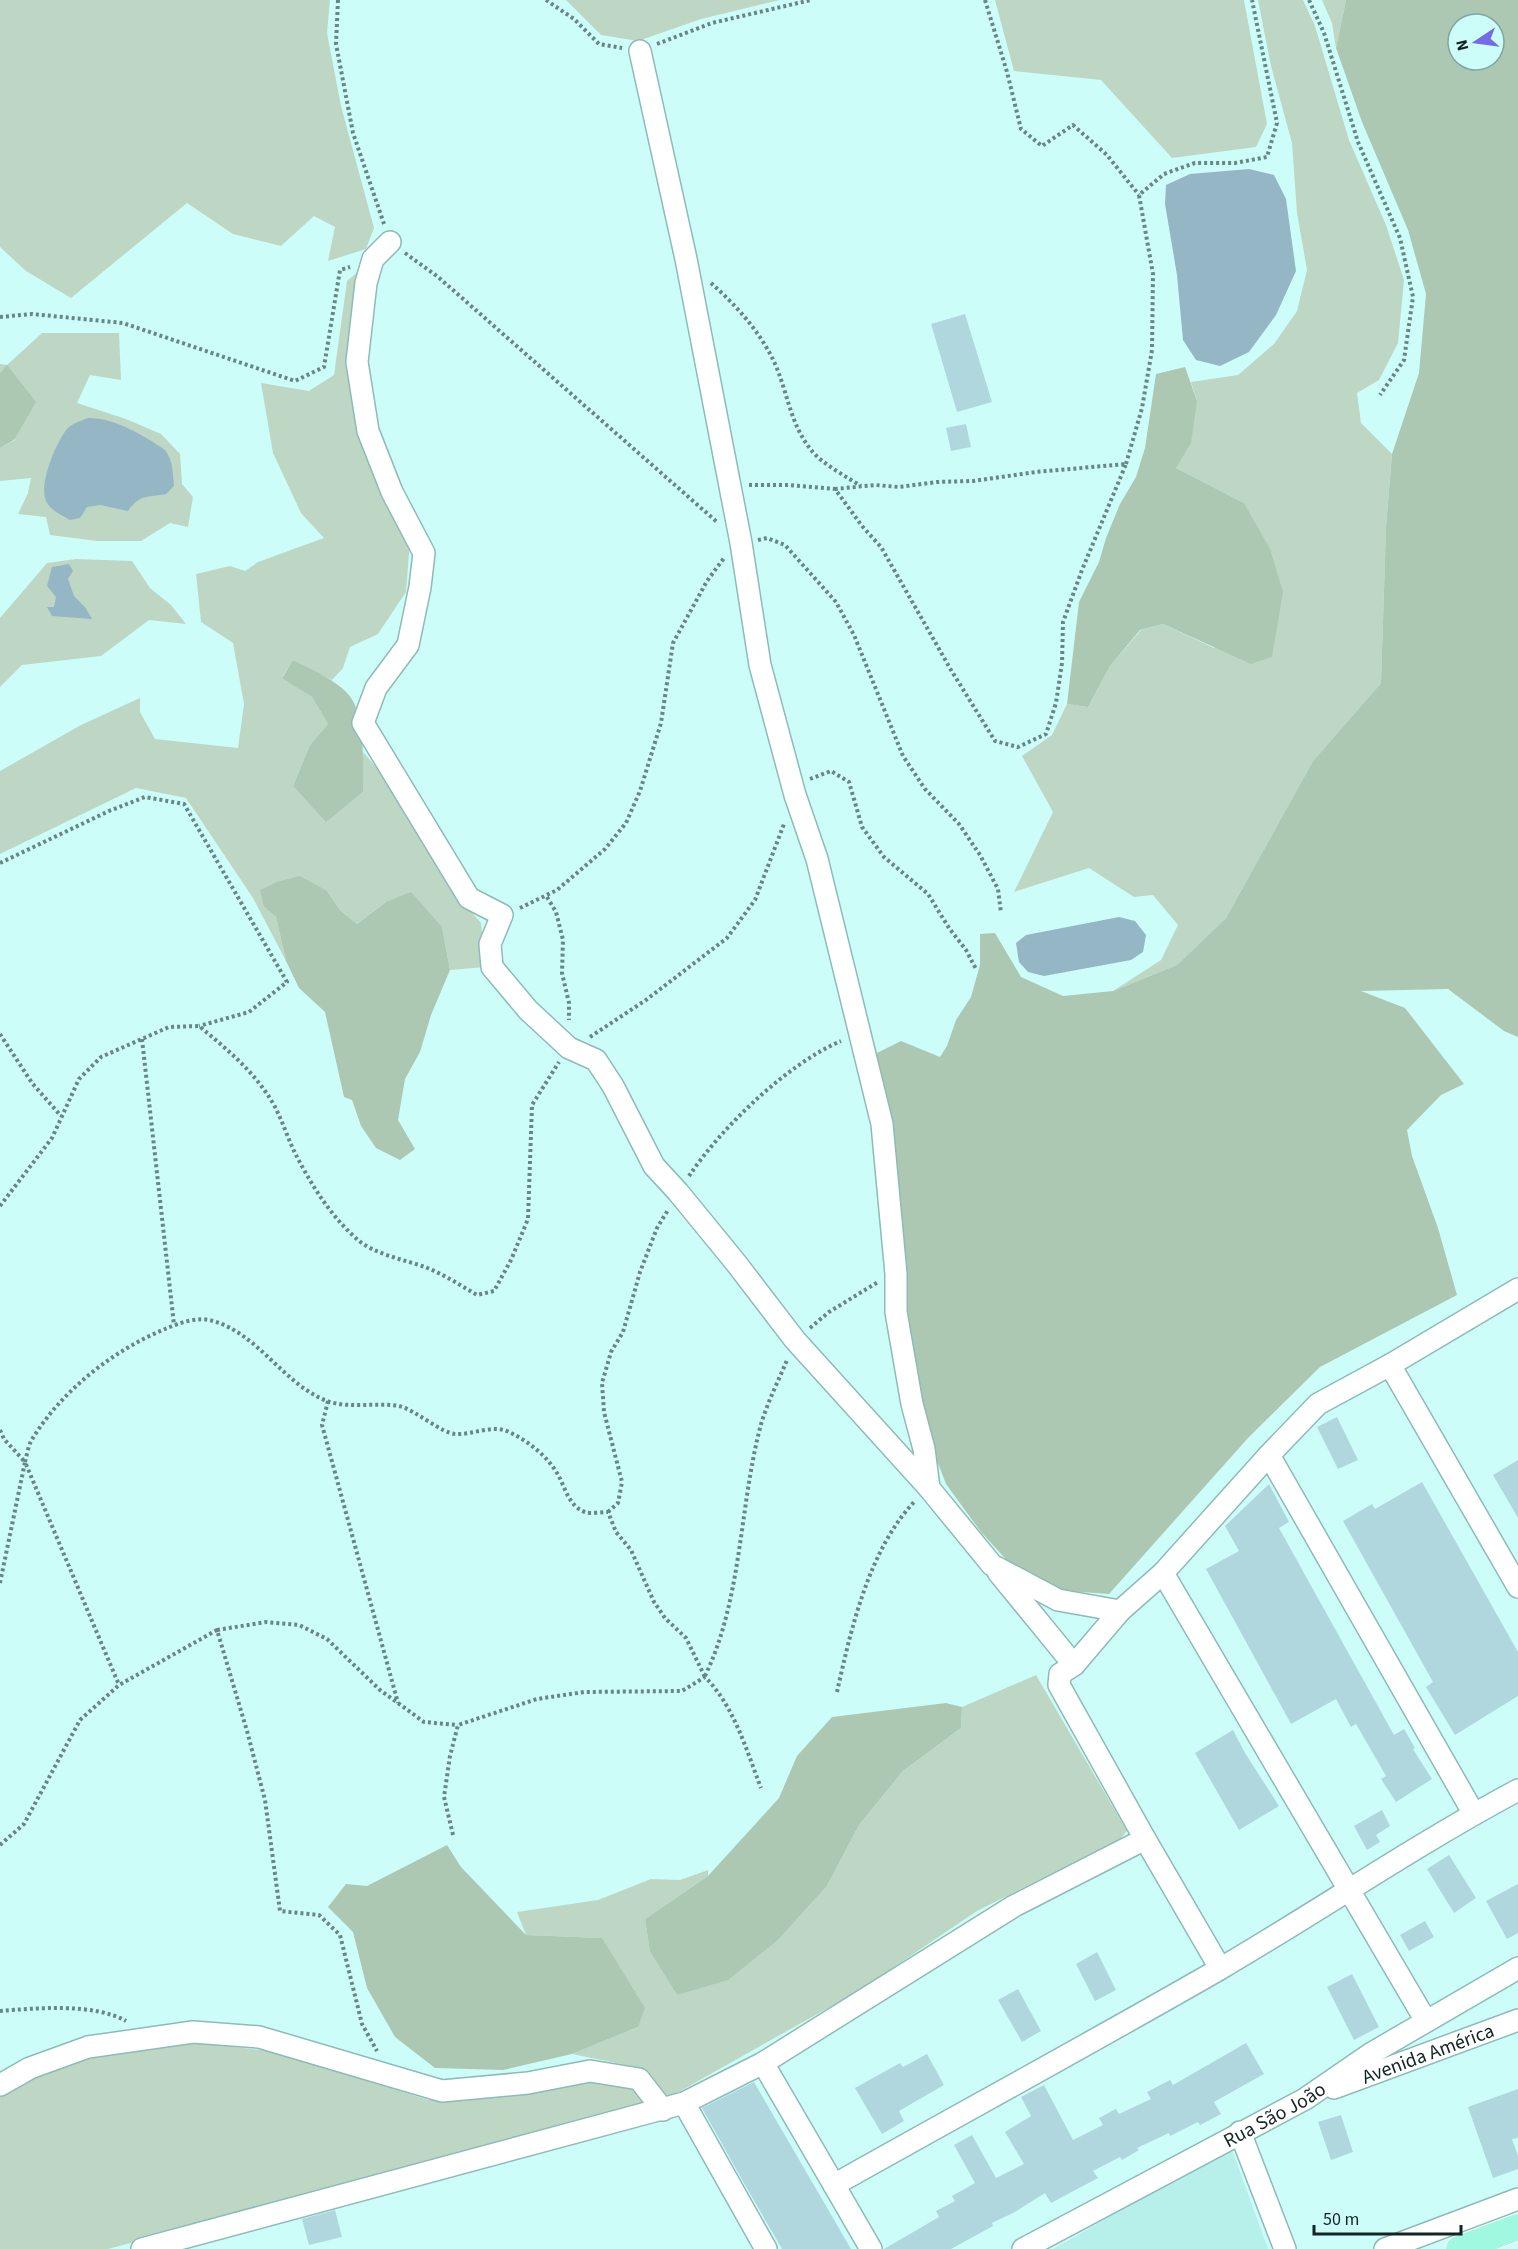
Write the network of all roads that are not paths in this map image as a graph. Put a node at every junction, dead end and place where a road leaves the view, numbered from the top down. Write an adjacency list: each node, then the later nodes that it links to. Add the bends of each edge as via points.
1 (640, 51): 6 (street, via 686,259 741,543 760,665 795,795 817,859 882,1124 896,1312)
2 (390, 242): 6 (street, via 374,259 366,283 357,362 368,431 392,492 424,553 408,645 376,688 363,723 469,898 502,915 490,944 492,968 528,1010 569,1048 596,1060 654,1166 795,1340)
3 (1516, 1294): 4 (street)
4 (1390, 1365): 5 (street, via 1318,1404); 9 (street)
5 (1269, 1455): 8 (street); 13 (street)
6 (929, 1488): 7 (street)
7 (992, 1565): 10 (street, via 1058,1600); 11 (street)
8 (1162, 1574): 10 (street); 15 (street)
9 (1518, 1587)
10 (1120, 1611): 11 (street)
11 (1074, 1665): 14 (street, via 1060,1674 1059,1685)
12 (1518, 1790): 13 (street)
13 (1474, 1814): 15 (street)
14 (1145, 1839): 16 (street); 20 (street, via 1014,1906)
15 (1348, 1889): 16 (street); 19 (street)
16 (1220, 1968): 26 (street)
17 (1518, 1968): 19 (street, Rua São João)
18 (1518, 2020): 22 (street, Avenida América)
19 (1426, 2021): 22 (street, Rua São João)
20 (764, 2063): 23 (street); 26 (street)
21 (0, 2085): 24 (street, via 30,2068 88,2047 193,2032 259,2037 442,2091 528,2083 591,2071 639,2079)
22 (1305, 2099): 25 (street, Rua São João)
23 (684, 2103): 24 (street); 30 (street)
24 (663, 2110): 29 (street)
25 (1240, 2132): 32 (street, Rua São João); 33 (street)
26 (834, 2185): 31 (street)
27 (1518, 2199): 34 (street)
28 (1518, 2227): 35 (main road)
29 (142, 2249)
30 (765, 2249)
31 (872, 2249)
32 (1023, 2249)
33 (1285, 2249)
34 (1385, 2249)
35 (1459, 2249)

